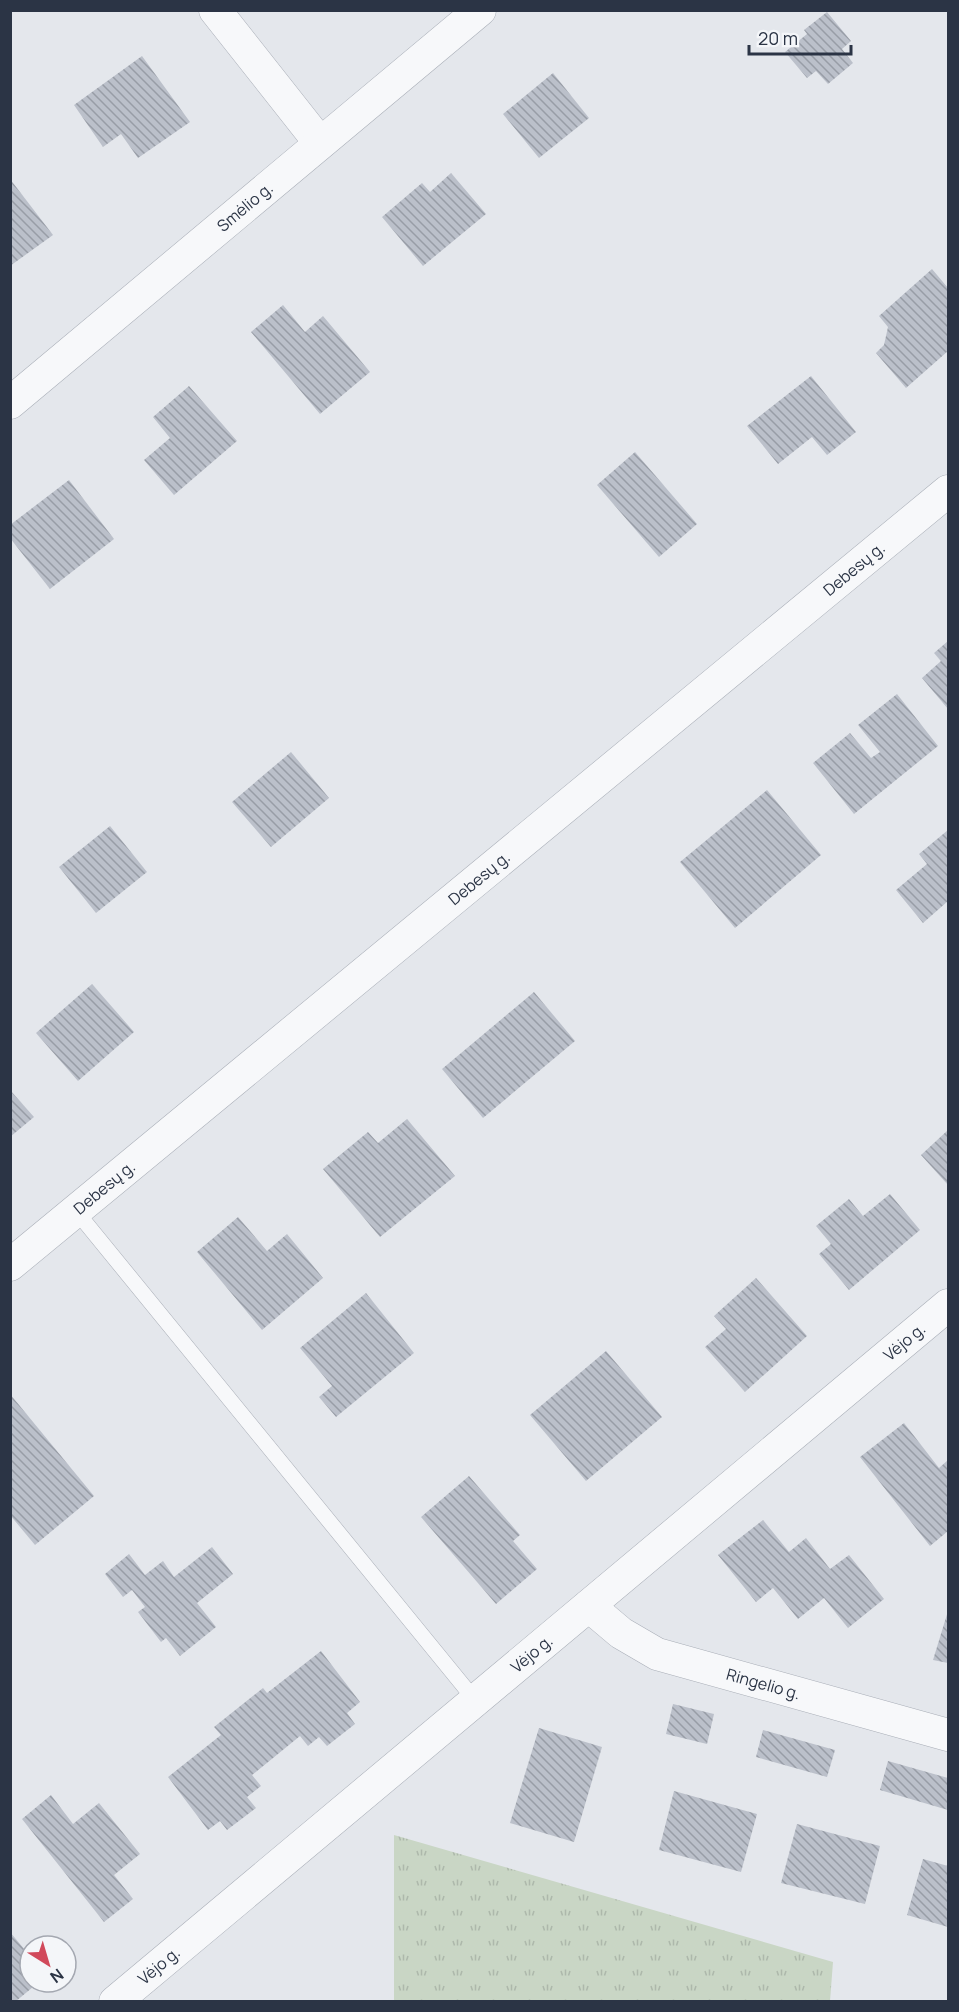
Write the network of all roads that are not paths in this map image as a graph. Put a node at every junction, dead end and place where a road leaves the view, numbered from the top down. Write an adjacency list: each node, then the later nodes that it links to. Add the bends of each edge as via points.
1 (215, 10): 3 (street)
2 (480, 10): 3 (street, Smėlio g.)
3 (320, 143): 4 (street, Smėlio g.)
4 (10, 403)
5 (948, 491): 6 (street, Debesų g.)
6 (76, 1211): 7 (street, Debesų g.); 10 (lane)
7 (10, 1266)
8 (948, 1305): 9 (street, Vėjo g.)
9 (589, 1606): 10 (street, Vėjo g.); 11 (street, Ringelio g., via 621,1634 657,1654)
10 (476, 1700): 12 (street, Vėjo g.)
11 (948, 1735)
12 (115, 2001)

